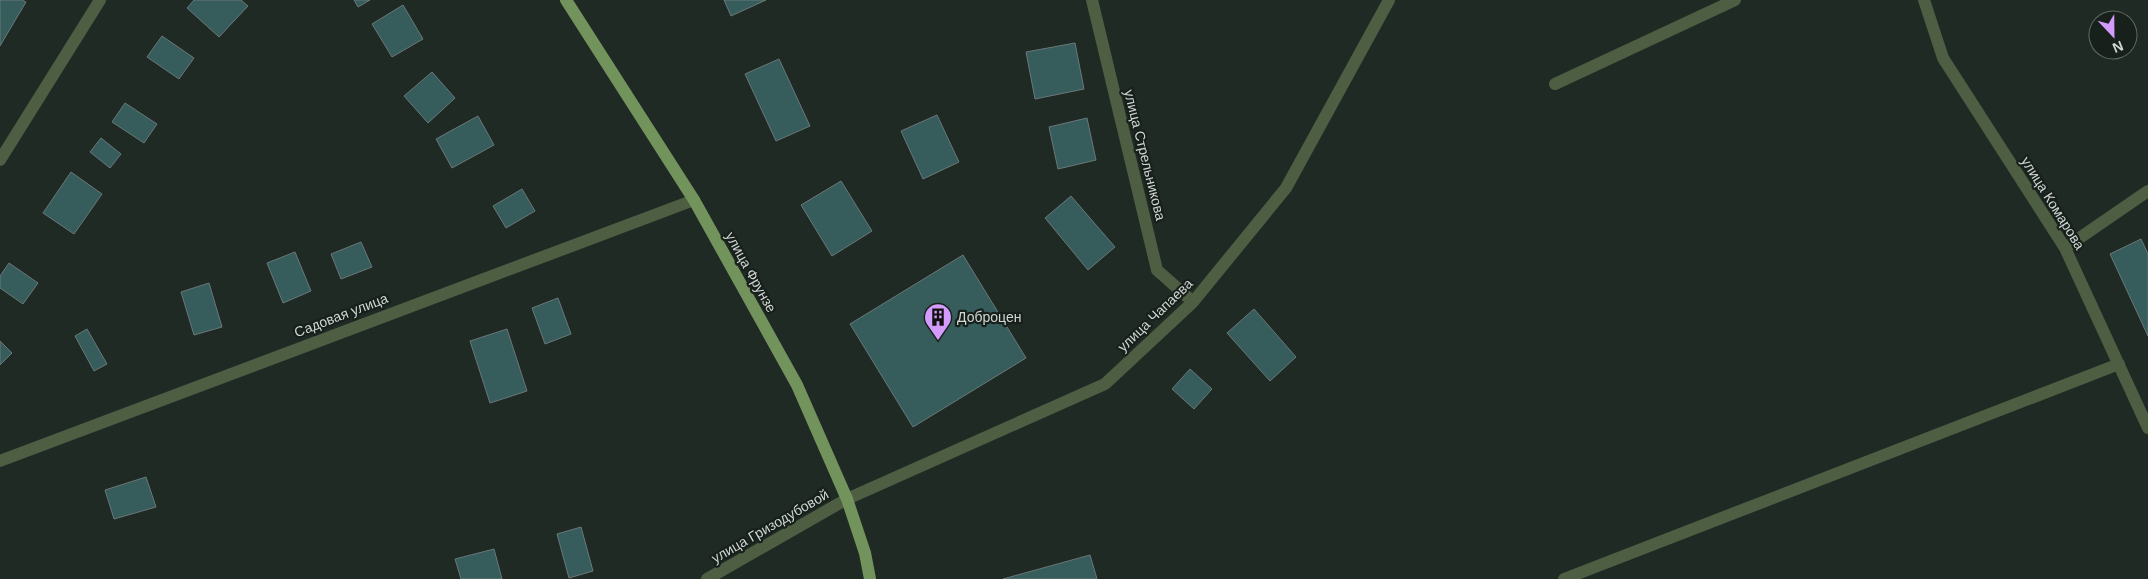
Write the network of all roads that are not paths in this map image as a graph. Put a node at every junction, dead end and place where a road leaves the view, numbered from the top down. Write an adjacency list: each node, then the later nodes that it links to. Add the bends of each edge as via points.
1 (100, 0): 8 (street)
2 (566, 0): 10 (main road, улица Фрунзе)
3 (1092, 0): 12 (street, улица Стрельникова, via 1158,270)
4 (1389, 0): 12 (street, улица Чапаева, via 1286,188)
5 (1735, 0): 7 (street)
6 (1924, 0): 11 (street, улица Комарова, via 1943,58)
7 (1555, 84)
8 (0, 160)
9 (2148, 191): 11 (street)
10 (694, 200): 15 (street, Садовая улица); 16 (main road, улица Фрунзе, via 797,384)
11 (2065, 248): 13 (street, улица Комарова)
12 (1193, 302): 16 (street, улица Чапаева, via 1105,384)
13 (2119, 364): 14 (street, улица Комарова); 19 (street)
14 (2148, 428)
15 (0, 461)
16 (847, 499): 17 (street, улица Гризодубовой); 18 (main road, улица Фрунзе)
17 (707, 579)
18 (870, 579)
19 (1564, 579)

